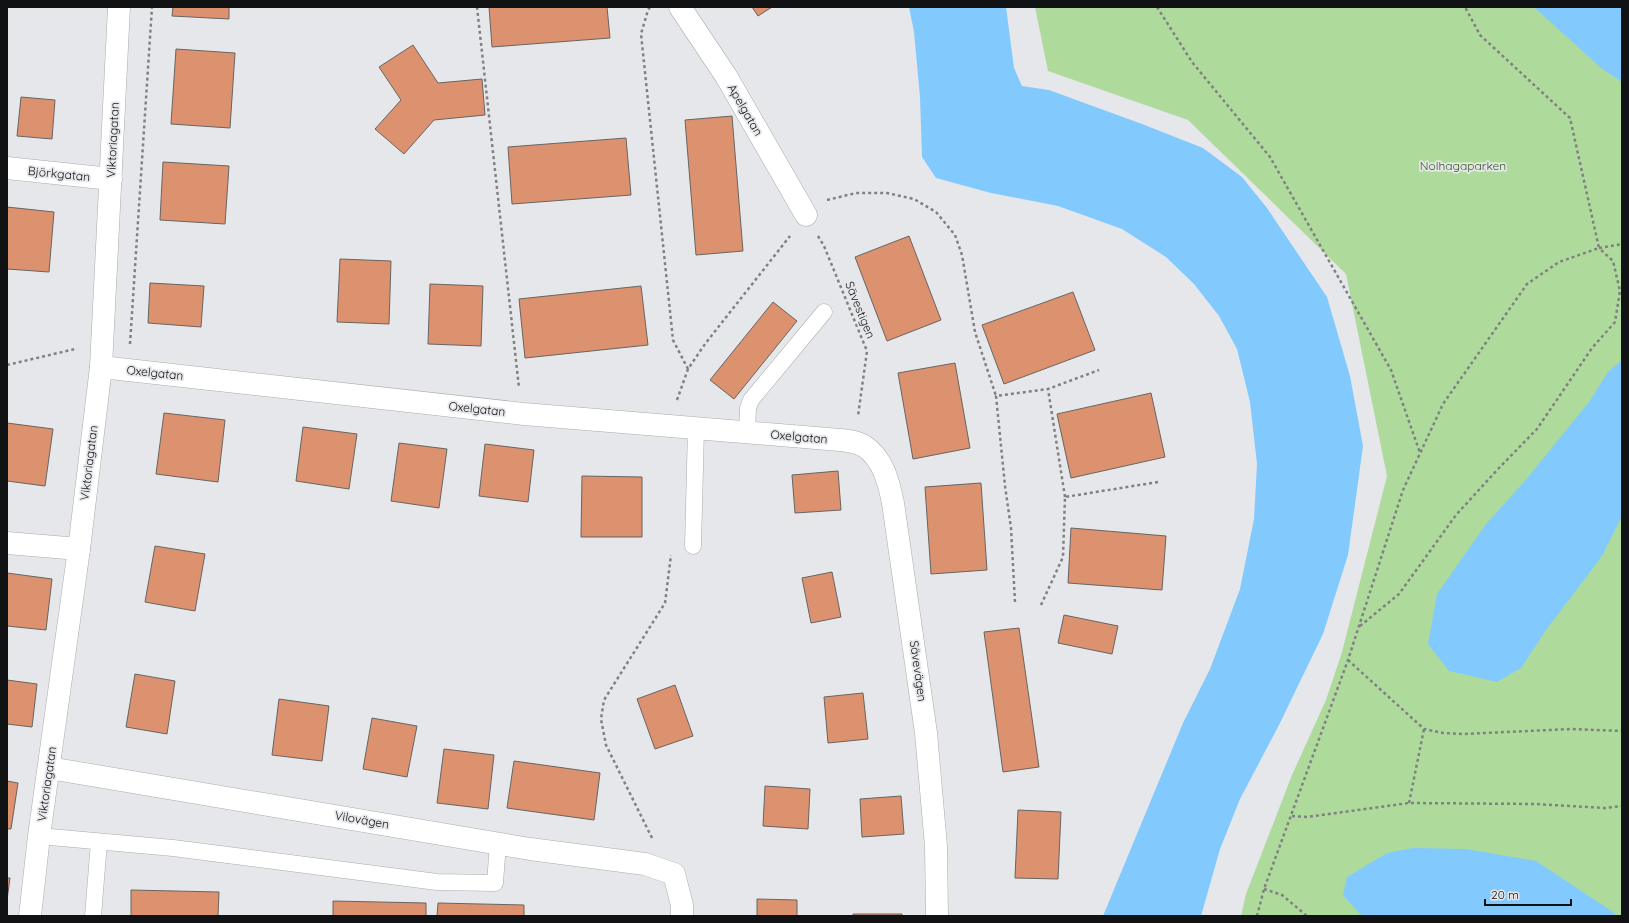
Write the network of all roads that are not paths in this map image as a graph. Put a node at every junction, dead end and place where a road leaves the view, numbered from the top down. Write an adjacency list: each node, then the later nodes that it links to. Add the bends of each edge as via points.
1 (120, 7): 4 (street, Viktoriagatan)
2 (680, 7): 5 (street, Apelgatan, via 726,76)
3 (7, 168): 4 (street, Björkgatan)
4 (110, 179): 7 (street, Viktoriagatan)
5 (806, 215)
6 (824, 312): 9 (lane, via 751,400 748,408)
7 (101, 358): 8 (street, Oxelgatan, via 524,414); 13 (street, Viktoriagatan)
8 (696, 429): 9 (street, Oxelgatan); 12 (lane)
9 (747, 433): 10 (street, Oxelgatan)
10 (854, 442): 21 (street, Sävevägen, via 872,453 888,481 894,503 926,733 936,846)
11 (7, 543): 13 (street)
12 (693, 546)
13 (80, 549): 14 (street, Viktoriagatan)
14 (49, 768): 15 (street, Viktoriagatan); 17 (street, Vilovägen)
15 (39, 836): 16 (lane); 18 (street, Viktoriagatan)
16 (99, 842): 17 (lane, via 173,848 437,882 495,883); 19 (lane)
17 (498, 843): 20 (street, Vilovägen, via 645,864 674,874 682,905)
18 (30, 916)
19 (92, 916)
20 (682, 916)
21 (937, 916)

